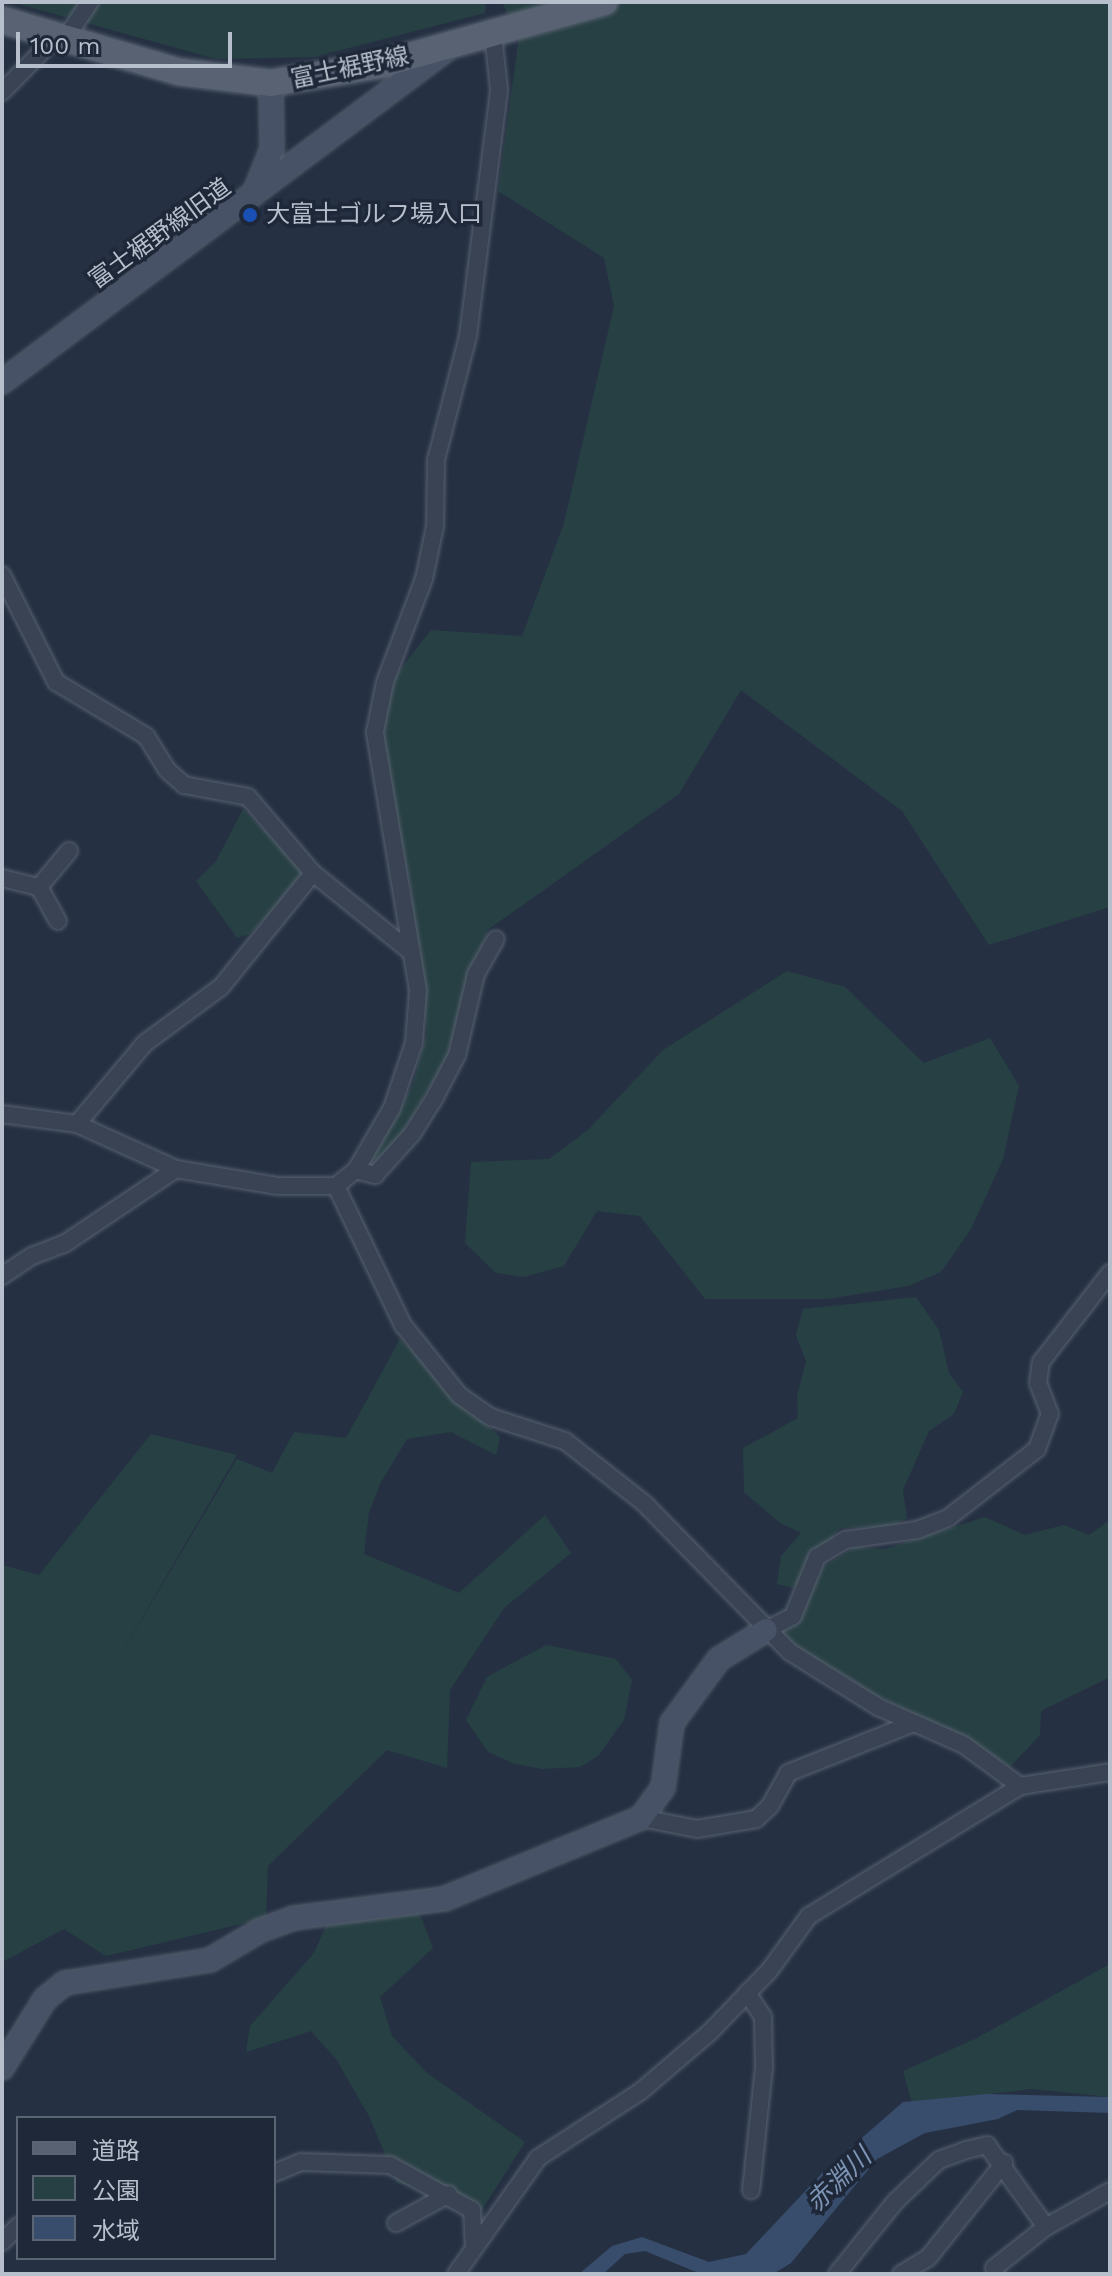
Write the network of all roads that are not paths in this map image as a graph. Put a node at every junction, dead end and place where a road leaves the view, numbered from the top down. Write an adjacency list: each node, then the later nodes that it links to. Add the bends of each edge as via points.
1 (90, 2): 5 (street)
2 (604, 2): 4 (main road, 富士裾野線)
3 (2, 20): 5 (main road, 富士裾野線)
4 (493, 33): 6 (main road, 富士裾野線); 18 (street, via 499,90 468,336 436,460 435,526 424,579 385,682 375,732)
5 (61, 38): 7 (main road, 富士裾野線, via 180,72); 8 (street)
6 (455, 43): 7 (main road, 富士裾野線, via 378,65); 9 (street)
7 (271, 83): 9 (street, 富士裾野線旧道, via 272,149)
8 (2, 92)
9 (253, 197): 10 (street, 富士裾野線旧道)
10 (2, 382)
11 (2, 575): 13 (street, via 56,682 146,736 167,770 184,785 248,797)
12 (69, 851): 15 (street)
13 (313, 873): 18 (street); 20 (street, via 221,987 145,1043)
14 (2, 878): 15 (street)
15 (39, 887): 16 (street)
16 (58, 921)
17 (496, 939): 22 (street, via 476,974 457,1055 433,1101 375,1175)
18 (411, 952): 22 (street, via 418,990 414,1043 392,1108)
19 (2, 1114): 20 (street)
20 (77, 1124): 21 (street)
21 (176, 1169): 23 (street, via 278,1186); 25 (street, via 64,1244 32,1256)
22 (356, 1170): 23 (street)
23 (336, 1186): 26 (street, via 403,1325 459,1395 491,1417 549,1434 586,1456 645,1504)
24 (1110, 1273): 26 (street, via 1041,1362 1038,1383 1050,1414 1037,1449 948,1518 917,1530 845,1540 817,1557 793,1616)
25 (2, 1276)
26 (766, 1630): 27 (street, via 822,1673); 30 (street, via 719,1659 672,1723 663,1788)
27 (911, 1724): 29 (street, via 964,1745); 30 (street, via 788,1773 770,1806 756,1819 697,1829)
28 (1110, 1772): 29 (street)
29 (1020, 1786): 31 (street, via 809,1916)
30 (641, 1818): 32 (street, via 444,1899 294,1918 261,1930 210,1960 65,1983 45,1999)
31 (747, 1993): 35 (street, via 763,2017 764,2067); 42 (street, via 641,2091 538,2158)
32 (2, 2068)
33 (1004, 2163): 40 (street); 44 (street, via 987,2145 939,2160 896,2201); 45 (street, via 928,2258)
34 (276, 2172): 37 (street, via 301,2162 390,2165 431,2191)
35 (751, 2190)
36 (1110, 2191): 40 (street)
37 (449, 2194): 38 (street); 42 (street, via 472,2210)
38 (396, 2223)
39 (16, 2227): 41 (street)
40 (1046, 2227): 46 (street, via 994,2268)
41 (2, 2242)
42 (474, 2244): 43 (street)
43 (456, 2274)
44 (837, 2274)
45 (901, 2274)
46 (996, 2274)

